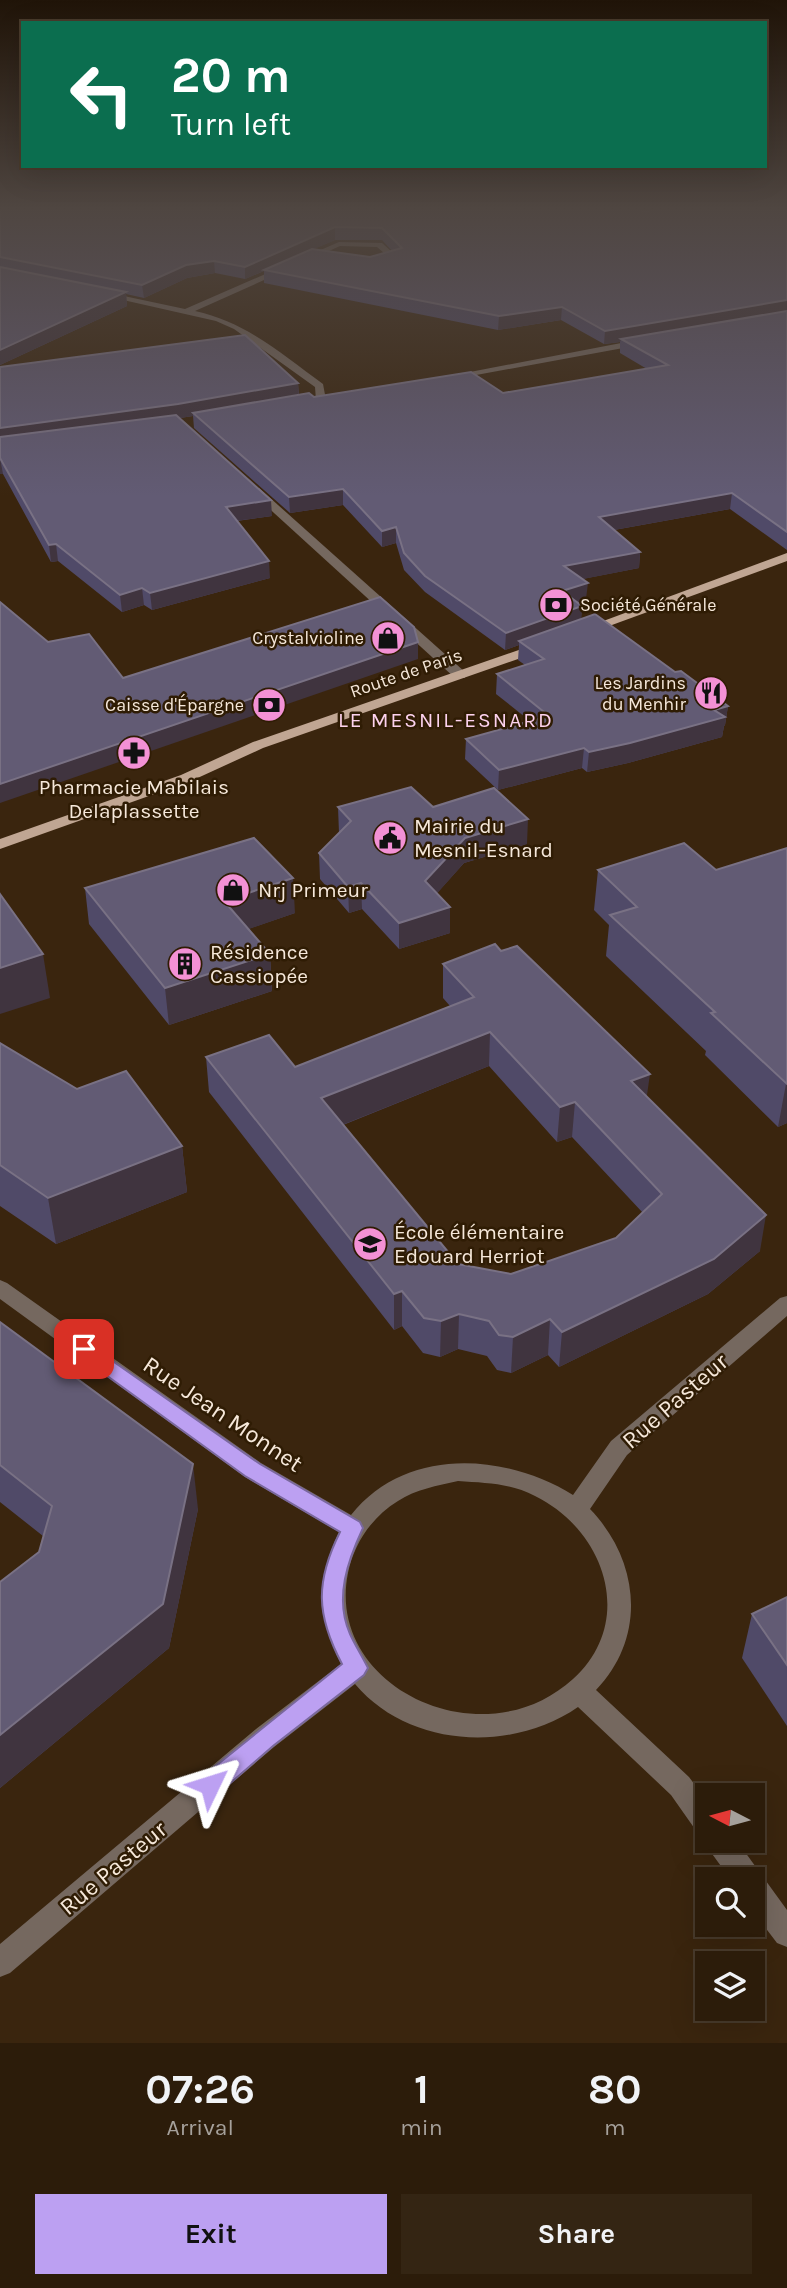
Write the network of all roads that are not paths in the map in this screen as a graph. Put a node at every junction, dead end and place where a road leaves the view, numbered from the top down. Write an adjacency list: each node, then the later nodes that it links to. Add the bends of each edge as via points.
1 (155, 305): 3 (street)
2 (202, 305): 3 (street)
3 (188, 312): 6 (street, via 237,327 320,386 326,399)
4 (650, 341): 5 (street)
5 (436, 379)
6 (308, 402)
7 (246, 483): 11 (street)
8 (787, 557): 9 (main road)
9 (572, 635)
10 (555, 641): 11 (main road, Route de Paris)
11 (460, 675): 12 (main road, Route de Paris, via 258,745 186,778)
12 (0, 844)
13 (0, 1288): 16 (street, Rue Jean Monnet, via 253,1470)
14 (787, 1304): 15 (street, Rue Pasteur, via 619,1448)
15 (576, 1510): 16 (street, via 531,1483 500,1474 458,1472 416,1480 381,1500); 18 (street, via 604,1541 620,1592 620,1619 608,1659)
16 (353, 1528): 17 (street, via 337,1560 331,1597 337,1633)
17 (356, 1668): 18 (street, via 391,1701 450,1723 489,1727 538,1717); 22 (street, Rue Pasteur, via 265,1738)
18 (580, 1692): 19 (street, via 680,1786)
19 (695, 1807)
20 (765, 1903): 21 (street)
21 (787, 1933)
22 (0, 1963)

